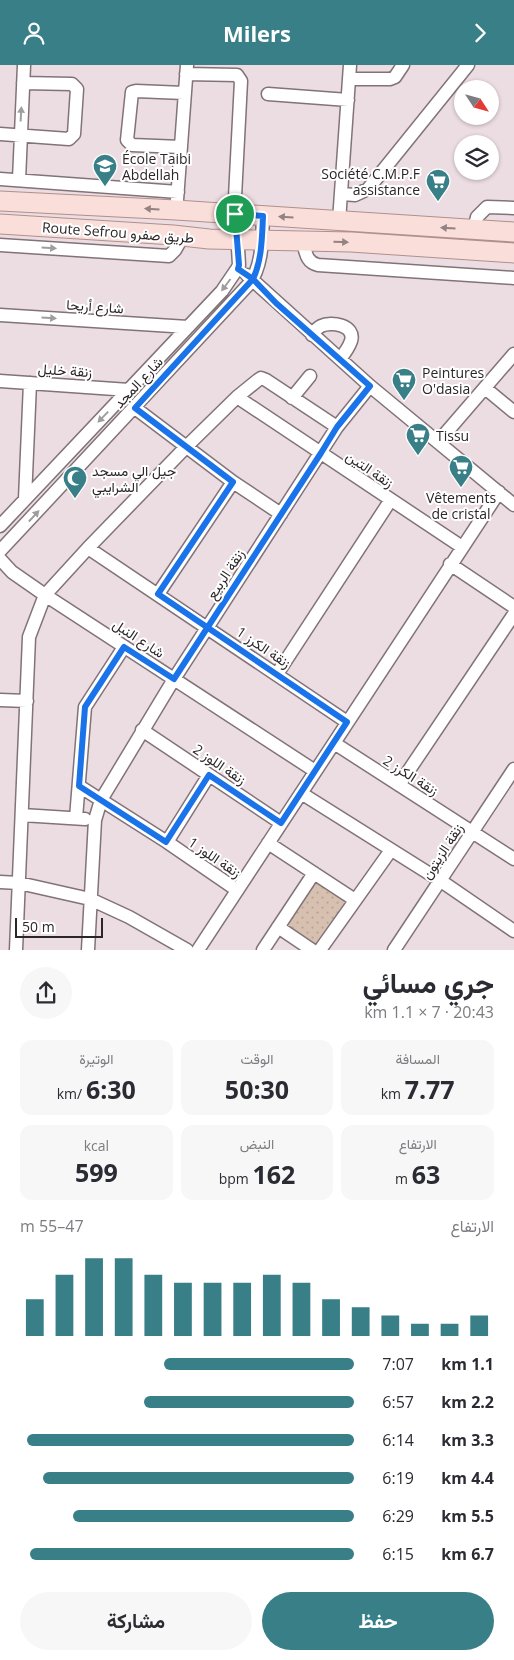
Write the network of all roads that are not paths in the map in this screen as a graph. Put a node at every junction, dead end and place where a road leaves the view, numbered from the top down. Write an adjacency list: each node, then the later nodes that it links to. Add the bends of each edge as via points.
1 (24, 65): 7 (street)
2 (350, 65): 6 (street)
3 (403, 65): 6 (street, via 390,79)
4 (468, 65): 16 (street, via 368,189 355,195)
5 (186, 69): 8 (street); 20 (street, via 238,75 242,81)
6 (350, 79): 10 (street)
7 (23, 83): 12 (street, one-way to 7); 12 (street, via 72,84 77,89 72,138)
8 (184, 93): 13 (street); 13 (street, via 132,92 127,140 132,145)
9 (268, 94): 10 (street)
10 (348, 100): 16 (street)
11 (0, 134): 12 (street)
12 (20, 135): 15 (street)
13 (181, 147): 18 (street)
14 (0, 179): 15 (street)
15 (19, 180): 18 (street)
16 (342, 194): 22 (street)
17 (0, 201): 18 (main road, Route Sefrou طريق صفرو, one-way to 17)
18 (177, 201): 20 (main road, Route Sefrou طريق صفرو)
19 (514, 208): 24 (street, via 486,207 477,217)
20 (235, 214): 21 (main road, Route Sefrou طريق صفرو); 27 (street)
21 (263, 216): 22 (main road, Route Sefrou طريق صفرو, one-way to 21); 28 (street, شارع المجد)
22 (339, 221): 24 (main road, Route Sefrou طريق صفرو, one-way to 22)
23 (0, 224): 26 (main road, Route Sefrou طريق صفرو)
24 (474, 229): 25 (main road, Route Sefrou طريق صفرو)
25 (514, 232)
26 (183, 236): 27 (main road, Route Sefrou طريق صفرو); 30 (street, one-way to 26, via 169,256)
27 (237, 241): 28 (main road, Route Sefrou طريق صفرو); 32 (street)
28 (262, 241): 29 (main road, Route Sefrou طريق صفرو); 34 (street, شارع المجد, via 258,269)
29 (304, 242): 31 (main road, Route Sefrou طريق صفرو, one-way to 31); 33 (street, via 312,264)
30 (0, 245)
31 (514, 253)
32 (238, 269): 34 (street); 36 (street, شارع المجد, one-way to 36)
33 (514, 278)
34 (253, 279): 37 (street); 48 (street, شارع المجد)
35 (0, 315): 36 (street, شارع أريحا, one-way to 36)
36 (188, 327): 45 (street, شارع المجد)
37 (312, 335): 39 (street); 39 (street, via 322,325 345,327 351,334 351,341)
38 (514, 354): 44 (street)
39 (340, 359): 43 (street)
40 (310, 376): 47 (street)
41 (0, 381): 42 (street, زنقة خليل)
42 (30, 383): 45 (street, زنقة خليل); 56 (street)
43 (370, 386): 50 (street, زنقة الربيع); 51 (street)
44 (485, 388): 49 (street); 51 (street)
45 (129, 390): 56 (street, شارع المجد, one-way to 56)
46 (237, 397): 47 (street, via 262,378); 52 (street); 53 (street, زنقة التين)
47 (292, 397): 50 (street)
48 (135, 408): 52 (street); 63 (street, شارع المجد, one-way to 48)
49 (514, 412)
50 (337, 427): 53 (street, زنقة الربيع)
51 (438, 442): 55 (street)
52 (186, 447): 54 (street); 61 (street)
53 (321, 453): 57 (street, زنقة التين); 59 (street, زنقة الربيع)
54 (233, 482): 59 (street); 66 (street)
55 (499, 492): 58 (street); 62 (street)
56 (25, 499): 60 (street, شارع المجد)
57 (390, 501): 62 (street, زنقة التين); 72 (street)
58 (514, 505)
59 (281, 514): 70 (street, زنقة الربيع)
60 (0, 526)
61 (88, 547): 66 (street, زنقة الكرز 1); 67 (street)
62 (462, 547): 65 (street)
63 (0, 551)
64 (0, 559): 67 (street, شارع النبل, via 12,572)
65 (450, 564): 68 (street); 76 (street)
66 (158, 594): 70 (street, زنقة الكرز 1)
67 (45, 595): 71 (street, شارع النبل); 75 (street, via 29,637)
68 (514, 607)
69 (514, 614): 82 (street)
70 (208, 627): 72 (street, زنقة الكرز 1); 73 (street, زنقة الربيع)
71 (124, 647): 73 (street, شارع النبل); 83 (street, via 85,707)
72 (277, 674): 76 (street, زنقة الكرز 1)
73 (174, 679): 77 (street, زنقة الربيع); 80 (street, شارع النبل)
74 (0, 700): 75 (street)
75 (27, 701): 86 (street)
76 (347, 722): 78 (street)
77 (142, 730): 81 (street, زنقة اللوز 2); 85 (street, زنقة الربيع)
78 (334, 743): 80 (street); 82 (street, زنقة الكرز 2)
79 (514, 769): 90 (street, زنقة الزيتون)
80 (315, 771): 84 (street)
81 (209, 775): 89 (street, زنقة اللوز 2); 91 (street)
82 (399, 785): 90 (street, زنقة الكرز 2)
83 (79, 786): 85 (street, زنقة اللوز 1); 87 (street)
84 (301, 793): 89 (street); 93 (street)
85 (101, 799): 88 (street, زنقة الربيع); 91 (street, زنقة اللوز 1)
86 (22, 815): 87 (street); 98 (street)
87 (76, 818): 88 (street)
88 (95, 820): 100 (street, زنقة الربيع)
89 (281, 823): 92 (street)
90 (473, 831): 94 (street, زنقة الكرز 2); 96 (street, زنقة الزيتون)
91 (166, 842): 99 (street, زنقة اللوز 1)
92 (268, 843): 95 (street); 99 (street)
93 (391, 850): 96 (street); 101 (street)
94 (514, 859)
95 (314, 873): 101 (street); 102 (street)
96 (441, 881): 103 (street); 111 (street, زنقة الزيتون)
97 (0, 882): 98 (street)
98 (19, 883): 100 (street); 104 (street)
99 (238, 890): 107 (street)
100 (90, 899): 105 (street, زنقة الربيع); 106 (street)
101 (355, 900): 110 (street)
102 (278, 927): 108 (street); 109 (street)
103 (514, 931)
104 (16, 950)
105 (88, 950)
106 (187, 950)
107 (198, 950)
108 (263, 950)
109 (312, 950)
110 (320, 950)
111 (394, 950)

